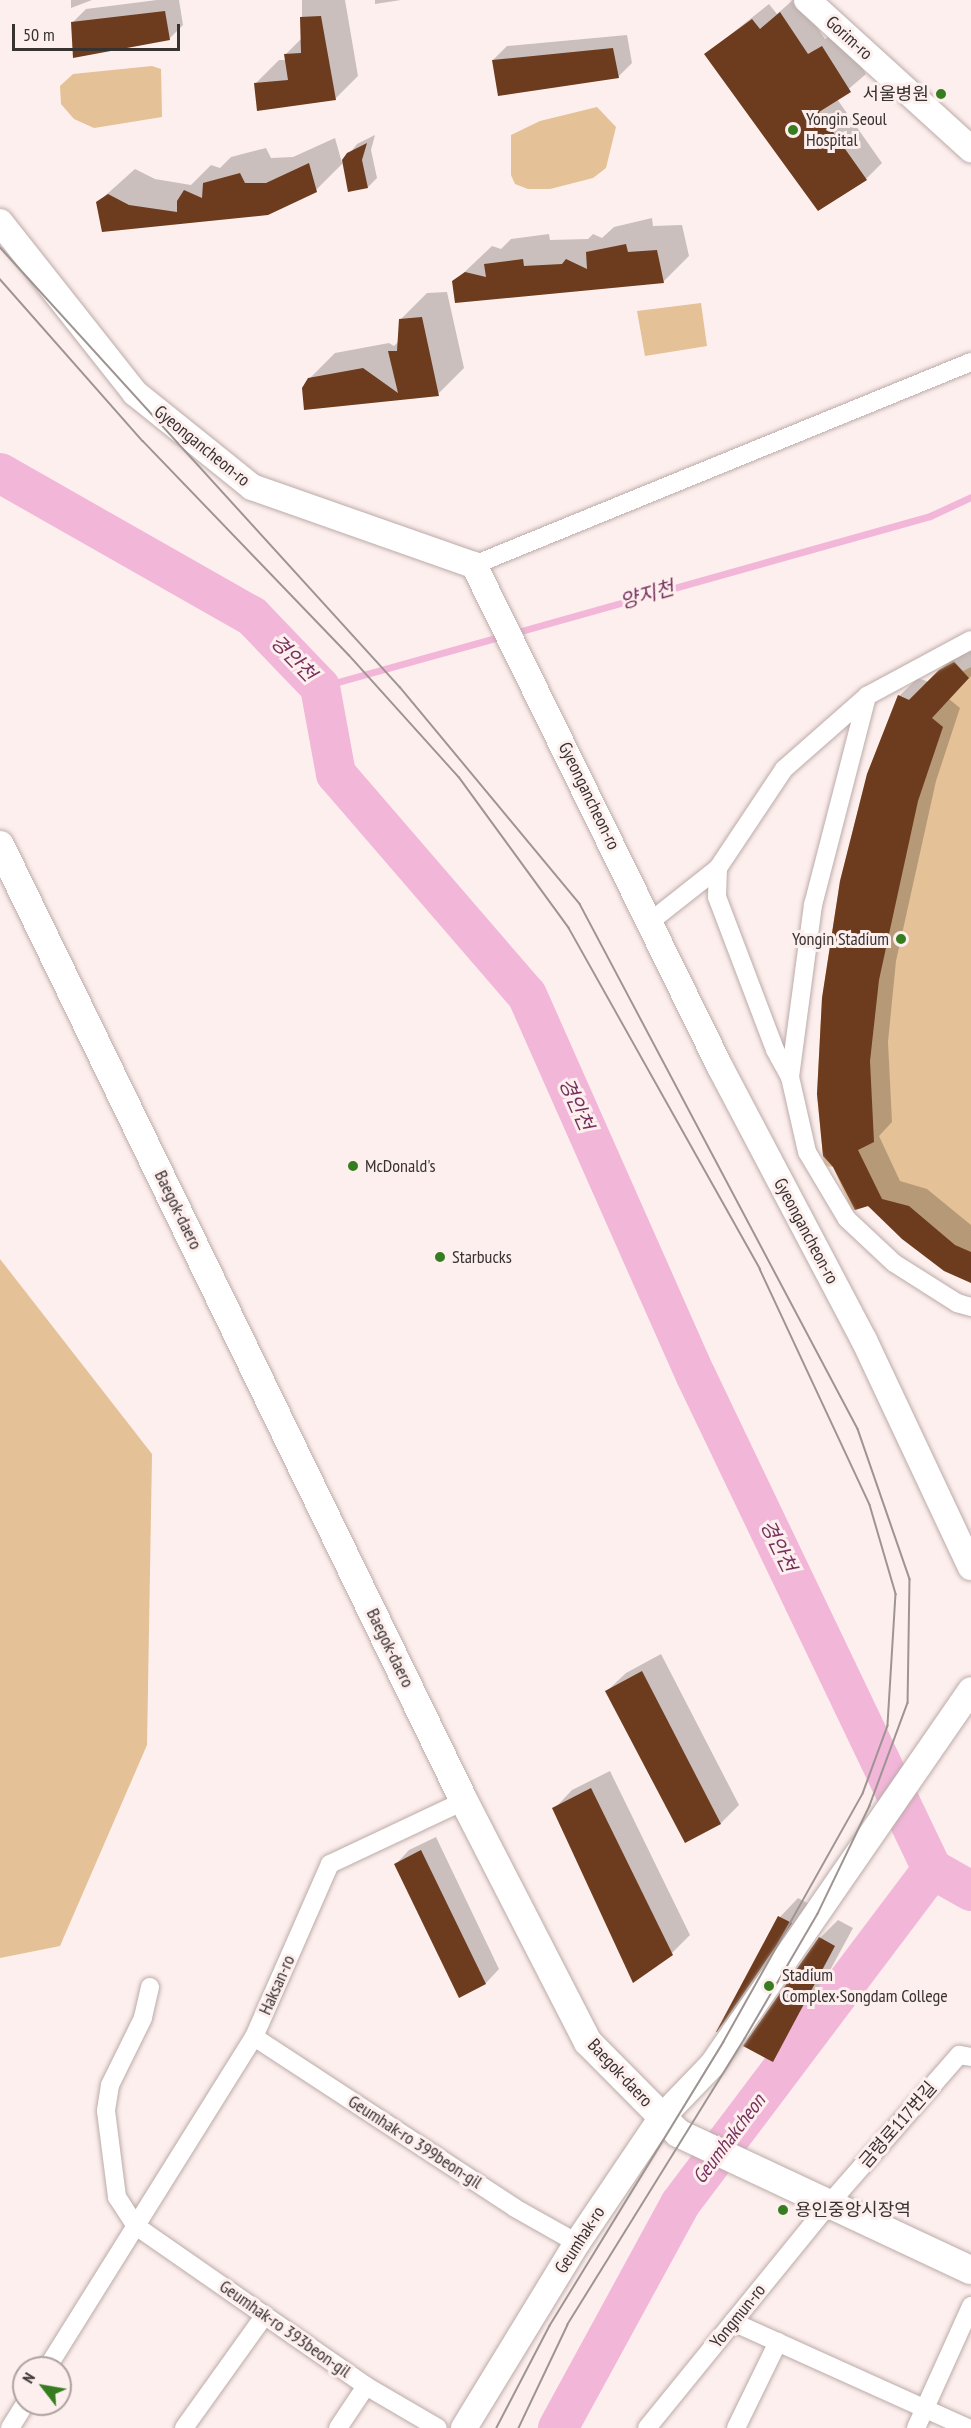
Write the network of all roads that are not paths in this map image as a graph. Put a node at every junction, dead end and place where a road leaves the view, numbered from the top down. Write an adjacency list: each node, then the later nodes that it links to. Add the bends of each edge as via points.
1 (807, 0): 2 (main road, Gorim-ro)
2 (971, 149)
3 (0, 222): 5 (main road, Gyeongancheon-ro, via 135,393 252,487)
4 (971, 362): 5 (street)
5 (480, 576): 12 (main road, Gyeongancheon-ro)
6 (971, 639): 7 (street)
7 (867, 696): 9 (street, via 784,769); 13 (street, via 813,905)
8 (0, 845): 11 (main road, Baegok-daero)
9 (718, 868): 12 (street); 13 (street, via 717,897 775,1050)
10 (0, 874): 11 (street)
11 (32, 905): 17 (main road, Baegok-daero)
12 (651, 921): 15 (main road, Gyeongancheon-ro, via 720,1067 864,1341)
13 (790, 1077): 14 (street, via 807,1152 847,1219 894,1263 957,1303)
14 (971, 1307)
15 (971, 1568)
16 (971, 1690): 21 (main road, Geumhak-ro)
17 (464, 1801): 19 (street, Haksan-ro, via 330,1864); 21 (main road, Baegok-daero, via 588,2042)
18 (150, 1987): 23 (street, via 142,2018 110,2085 106,2111 117,2197)
19 (254, 2037): 23 (street, Haksan-ro); 24 (street, Geumhak-ro 399beon-gil, via 515,2208)
20 (971, 2057): 22 (street, 금령로117번길, via 959,2055)
21 (670, 2125): 22 (main road, Baegok-daero, via 764,2176); 24 (main road, Geumhak-ro)
22 (829, 2204): 25 (main road, Baegok-daero); 28 (street, Yongmun-ro)
23 (136, 2226): 27 (street, Geumhak-ro 393beon-gil); 30 (street, Haksan-ro)
24 (577, 2243): 36 (main road, Geumhak-ro)
25 (971, 2270)
26 (971, 2306): 32 (street)
27 (265, 2315): 31 (street, Geumhak-ro 393beon-gil); 33 (street)
28 (733, 2322): 29 (street); 37 (street, Yongmun-ro)
29 (778, 2342): 32 (street); 38 (street)
30 (55, 2356)
31 (366, 2386): 34 (street); 35 (street, Geumhak-ro 393beon-gil)
32 (926, 2408): 39 (street); 40 (street)
33 (184, 2428)
34 (338, 2428)
35 (438, 2428)
36 (464, 2428)
37 (647, 2428)
38 (736, 2428)
39 (916, 2428)
40 (968, 2428)

